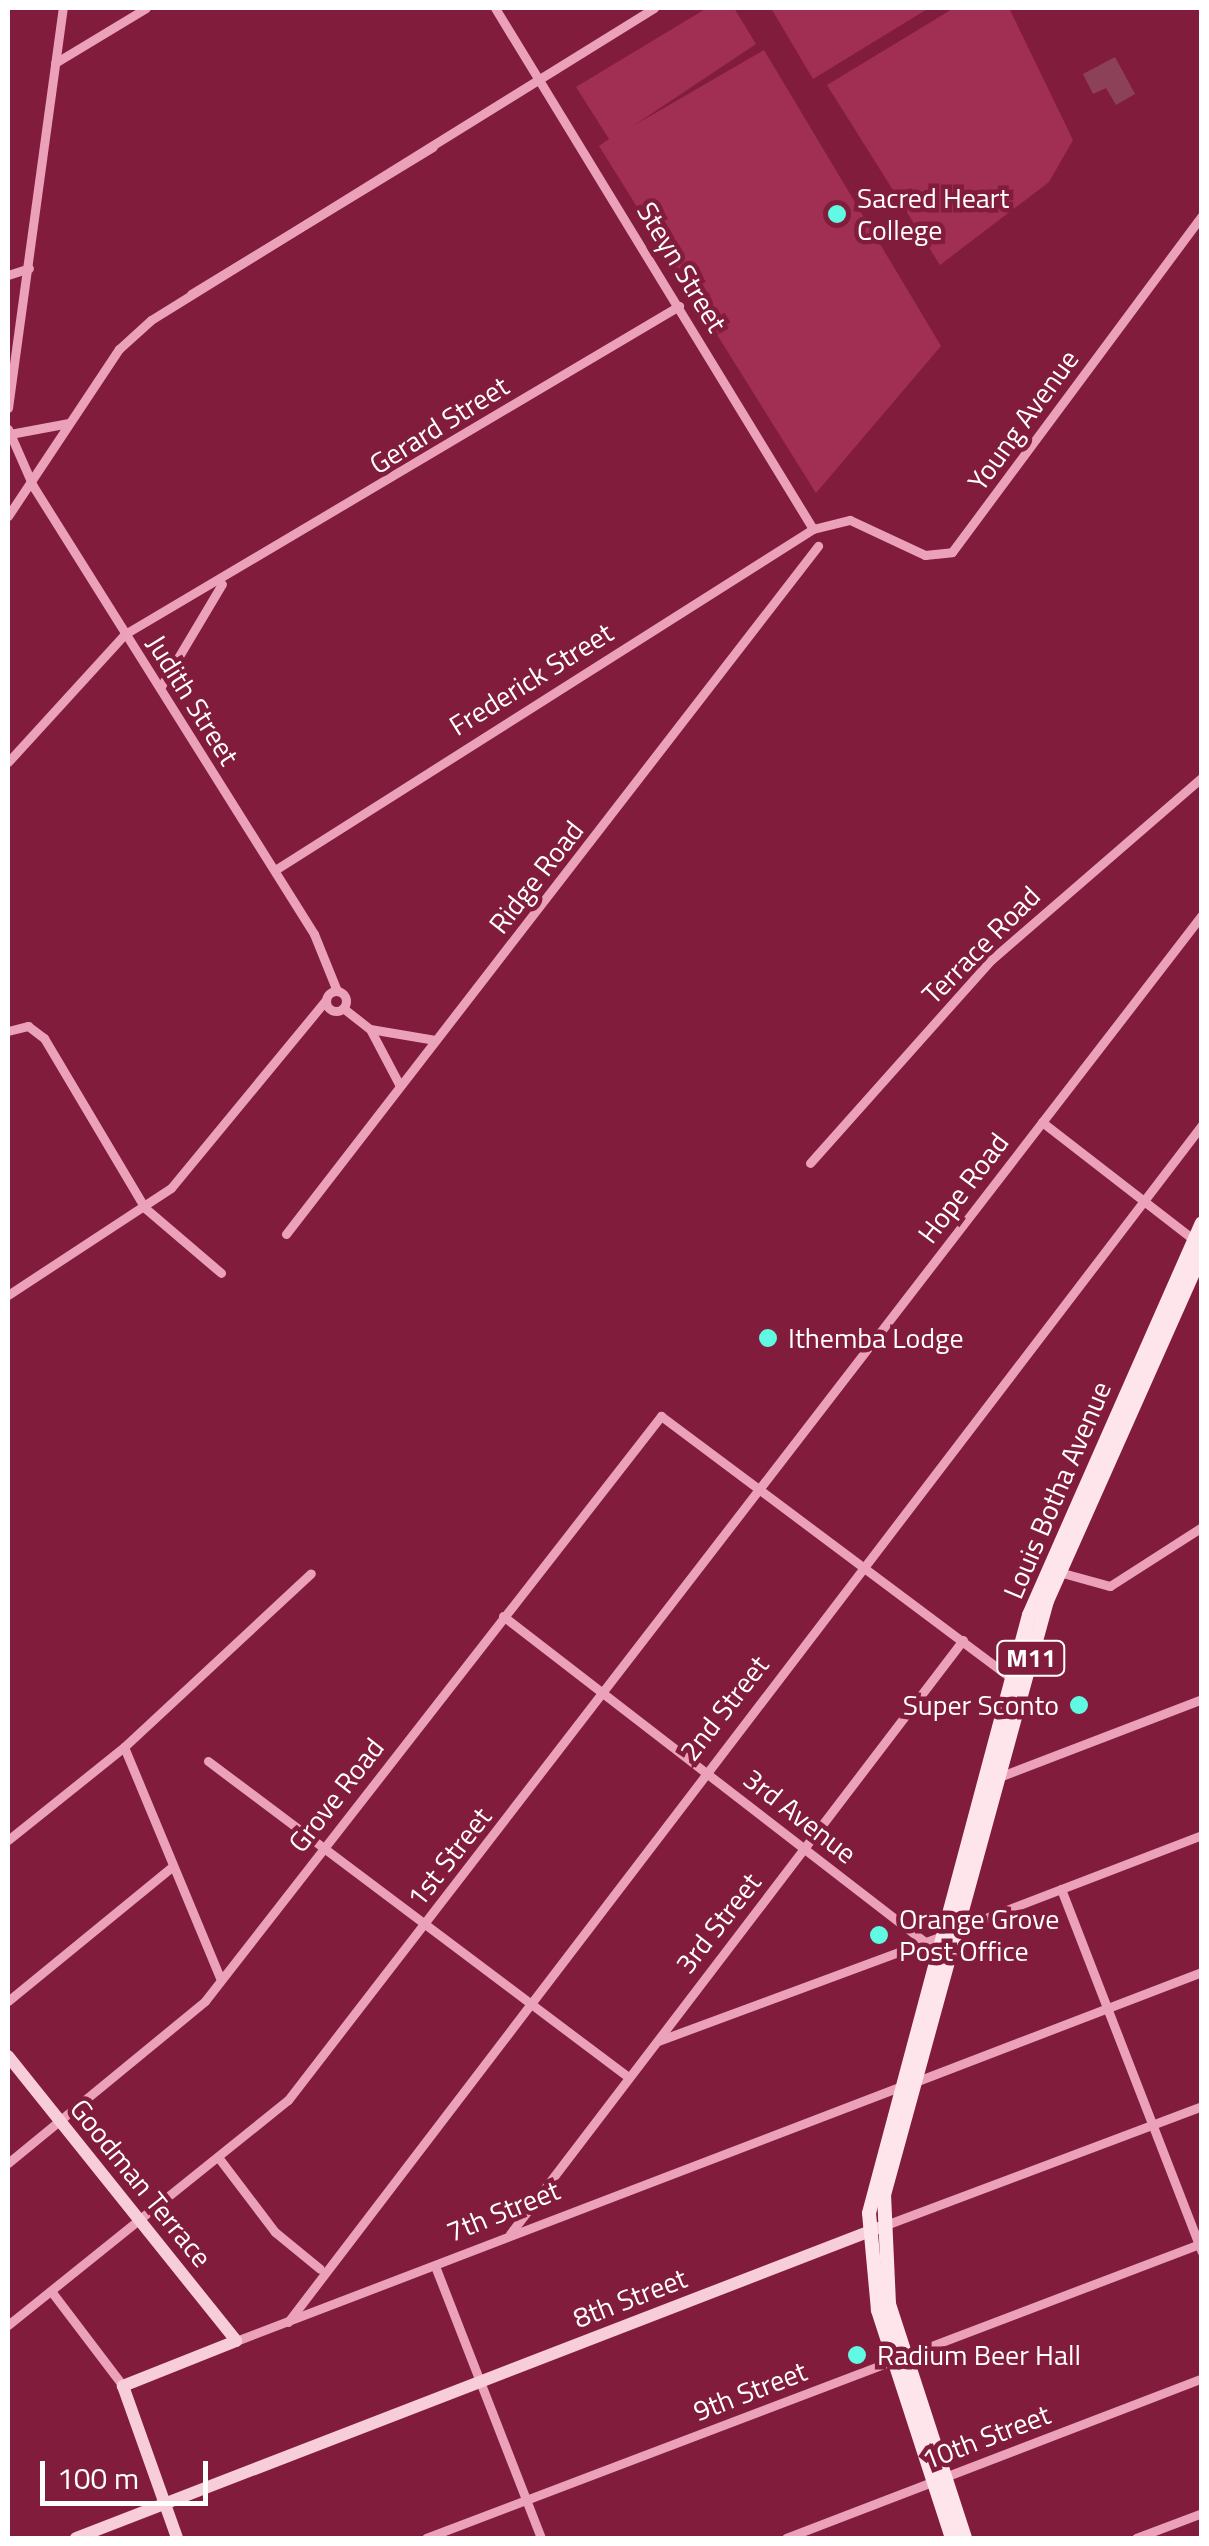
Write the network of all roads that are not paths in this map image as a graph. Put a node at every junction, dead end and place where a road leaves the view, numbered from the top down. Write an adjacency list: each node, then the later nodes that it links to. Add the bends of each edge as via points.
1 (64, 8): 5 (street)
2 (146, 8): 5 (street)
3 (495, 8): 6 (street, Steyn Street)
4 (654, 8): 6 (street)
5 (56, 63): 8 (street)
6 (538, 80): 10 (street, Steyn Street); 12 (street, via 190,294 119,350)
7 (1202, 215): 16 (street, Young Avenue, via 952,552 925,555 838,520)
8 (29, 268): 9 (street); 11 (street)
9 (8, 275)
10 (679, 306): 16 (street, Steyn Street); 18 (street, Gerard Street)
11 (8, 408)
12 (69, 423): 13 (street, Judith Street); 14 (street)
13 (9, 431): 14 (street, Judith Street)
14 (32, 486): 15 (street); 19 (street, Judith Street)
15 (8, 516)
16 (813, 529): 23 (street, Frederick Street)
17 (818, 546): 30 (street, Ridge Road)
18 (222, 584): 19 (street, Gerard Street); 20 (street, Gerard Street)
19 (124, 634): 20 (street, Judith Street); 21 (street, Gerard Street)
20 (160, 688): 23 (street, Judith Street)
21 (8, 762)
22 (1202, 776): 34 (street, Terrace Road, via 991,960)
23 (274, 870): 25 (street, Judith Street)
24 (1202, 915): 32 (street, Hope Road)
25 (337, 990): 26 (street); 27 (street, Judith Street)
26 (326, 1000): 27 (street); 36 (street, via 178,1181)
27 (343, 1008): 28 (street)
28 (370, 1029): 30 (street); 31 (street)
29 (8, 1030): 36 (street, via 28,1026 44,1038)
30 (435, 1040): 31 (street, Ridge Road)
31 (400, 1086): 38 (street, Ridge Road)
32 (1042, 1122): 35 (street); 42 (street, Hope Road)
33 (1202, 1125): 35 (street, 2nd Street)
34 (810, 1163)
35 (1144, 1199): 39 (street); 44 (street, 2nd Street)
36 (144, 1208): 40 (street); 41 (street)
37 (1202, 1223): 39 (main road, Louis Botha Avenue / M11)
38 (286, 1234)
39 (1198, 1246): 46 (main road, Louis Botha Avenue / M11); 49 (main road, Louis Botha Avenue / M11, via 1036,1598)
40 (221, 1273)
41 (8, 1295)
42 (761, 1488): 44 (street); 47 (street, Grove Road, via 661,1416); 50 (street, 1st Street)
43 (1202, 1528): 46 (street, via 1105,1588)
44 (862, 1566): 48 (street); 54 (street, 2nd Street)
45 (312, 1572): 52 (street)
46 (1060, 1572): 55 (main road, Louis Botha Avenue / M11)
47 (503, 1616): 50 (street, 3rd Avenue); 58 (street, Grove Road)
48 (963, 1640): 49 (street); 59 (street, 3rd Street)
49 (1011, 1678): 63 (main road, Louis Botha Avenue / M11)
50 (602, 1694): 54 (street, 3rd Avenue); 62 (street, 1st Street)
51 (1202, 1699): 55 (street)
52 (124, 1747): 57 (street); 60 (street)
53 (208, 1760): 58 (street)
54 (704, 1770): 59 (street, 3rd Avenue); 67 (street, 2nd Street)
55 (996, 1778): 63 (main road, Louis Botha Avenue / M11)
56 (1202, 1835): 61 (street)
57 (8, 1840)
58 (326, 1844): 62 (street); 66 (street, Grove Road)
59 (804, 1848): 64 (street, 3rd Avenue); 70 (street, 3rd Street)
60 (172, 1868): 66 (street); 68 (street)
61 (1062, 1889): 63 (street); 69 (street)
62 (427, 1921): 67 (street); 77 (street, 1st Street, via 288,2100)
63 (949, 1933): 64 (street); 73 (main road, Louis Botha Avenue / M11)
64 (926, 1942): 70 (street)
65 (1202, 1972): 69 (street, 7th Street)
66 (222, 1980): 75 (street, Grove Road)
67 (528, 2000): 72 (street); 84 (street, 2nd Street)
68 (8, 2001)
69 (1108, 2008): 73 (street, 7th Street); 76 (street)
70 (655, 2042): 72 (street, 3rd Street)
71 (8, 2056): 75 (main road, Goodman Terrace)
72 (627, 2076): 81 (street, 3rd Street)
73 (908, 2084): 80 (main road, Louis Botha Avenue / M11); 81 (street, 7th Street)
74 (1202, 2106): 76 (street, 8th Street)
75 (60, 2120): 78 (street, Grove Road); 79 (main road, Goodman Terrace)
76 (1152, 2125): 80 (street, 8th Street); 82 (street)
77 (218, 2157): 79 (street, 1st Street); 84 (street, via 275,2232)
78 (8, 2163)
79 (138, 2220): 85 (street, 1st Street); 88 (main road, Goodman Terrace)
80 (874, 2230): 89 (main road, Louis Botha Avenue / M11); 91 (main road, 8th Street)
81 (510, 2234): 83 (street, 7th Street)
82 (1200, 2246): 89 (street, 9th Street)
83 (435, 2266): 86 (street, 7th Street); 91 (street)
84 (320, 2270): 86 (street, 2nd Street)
85 (51, 2290): 87 (street, 1st Street); 92 (street)
86 (288, 2322): 88 (street, 7th Street)
87 (8, 2325)
88 (236, 2341): 92 (main road, 7th Street)
89 (898, 2358): 93 (main road, Louis Botha Avenue / M11); 94 (street, 9th Street)
90 (1202, 2378): 93 (street, 10th Street)
91 (481, 2383): 94 (street); 95 (main road, 8th Street)
92 (123, 2386): 95 (main road)
93 (938, 2479): 101 (street, 10th Street); 102 (main road, Louis Botha Avenue / M11); 103 (main road, Louis Botha Avenue / M11)
94 (526, 2500): 99 (street, 9th Street); 100 (street)
95 (164, 2504): 97 (main road, 8th Street); 98 (main road)
96 (1202, 2514): 104 (street)
97 (76, 2538)
98 (177, 2538)
99 (426, 2538)
100 (541, 2538)
101 (786, 2538)
102 (952, 2538)
103 (965, 2538)
104 (1136, 2538)

